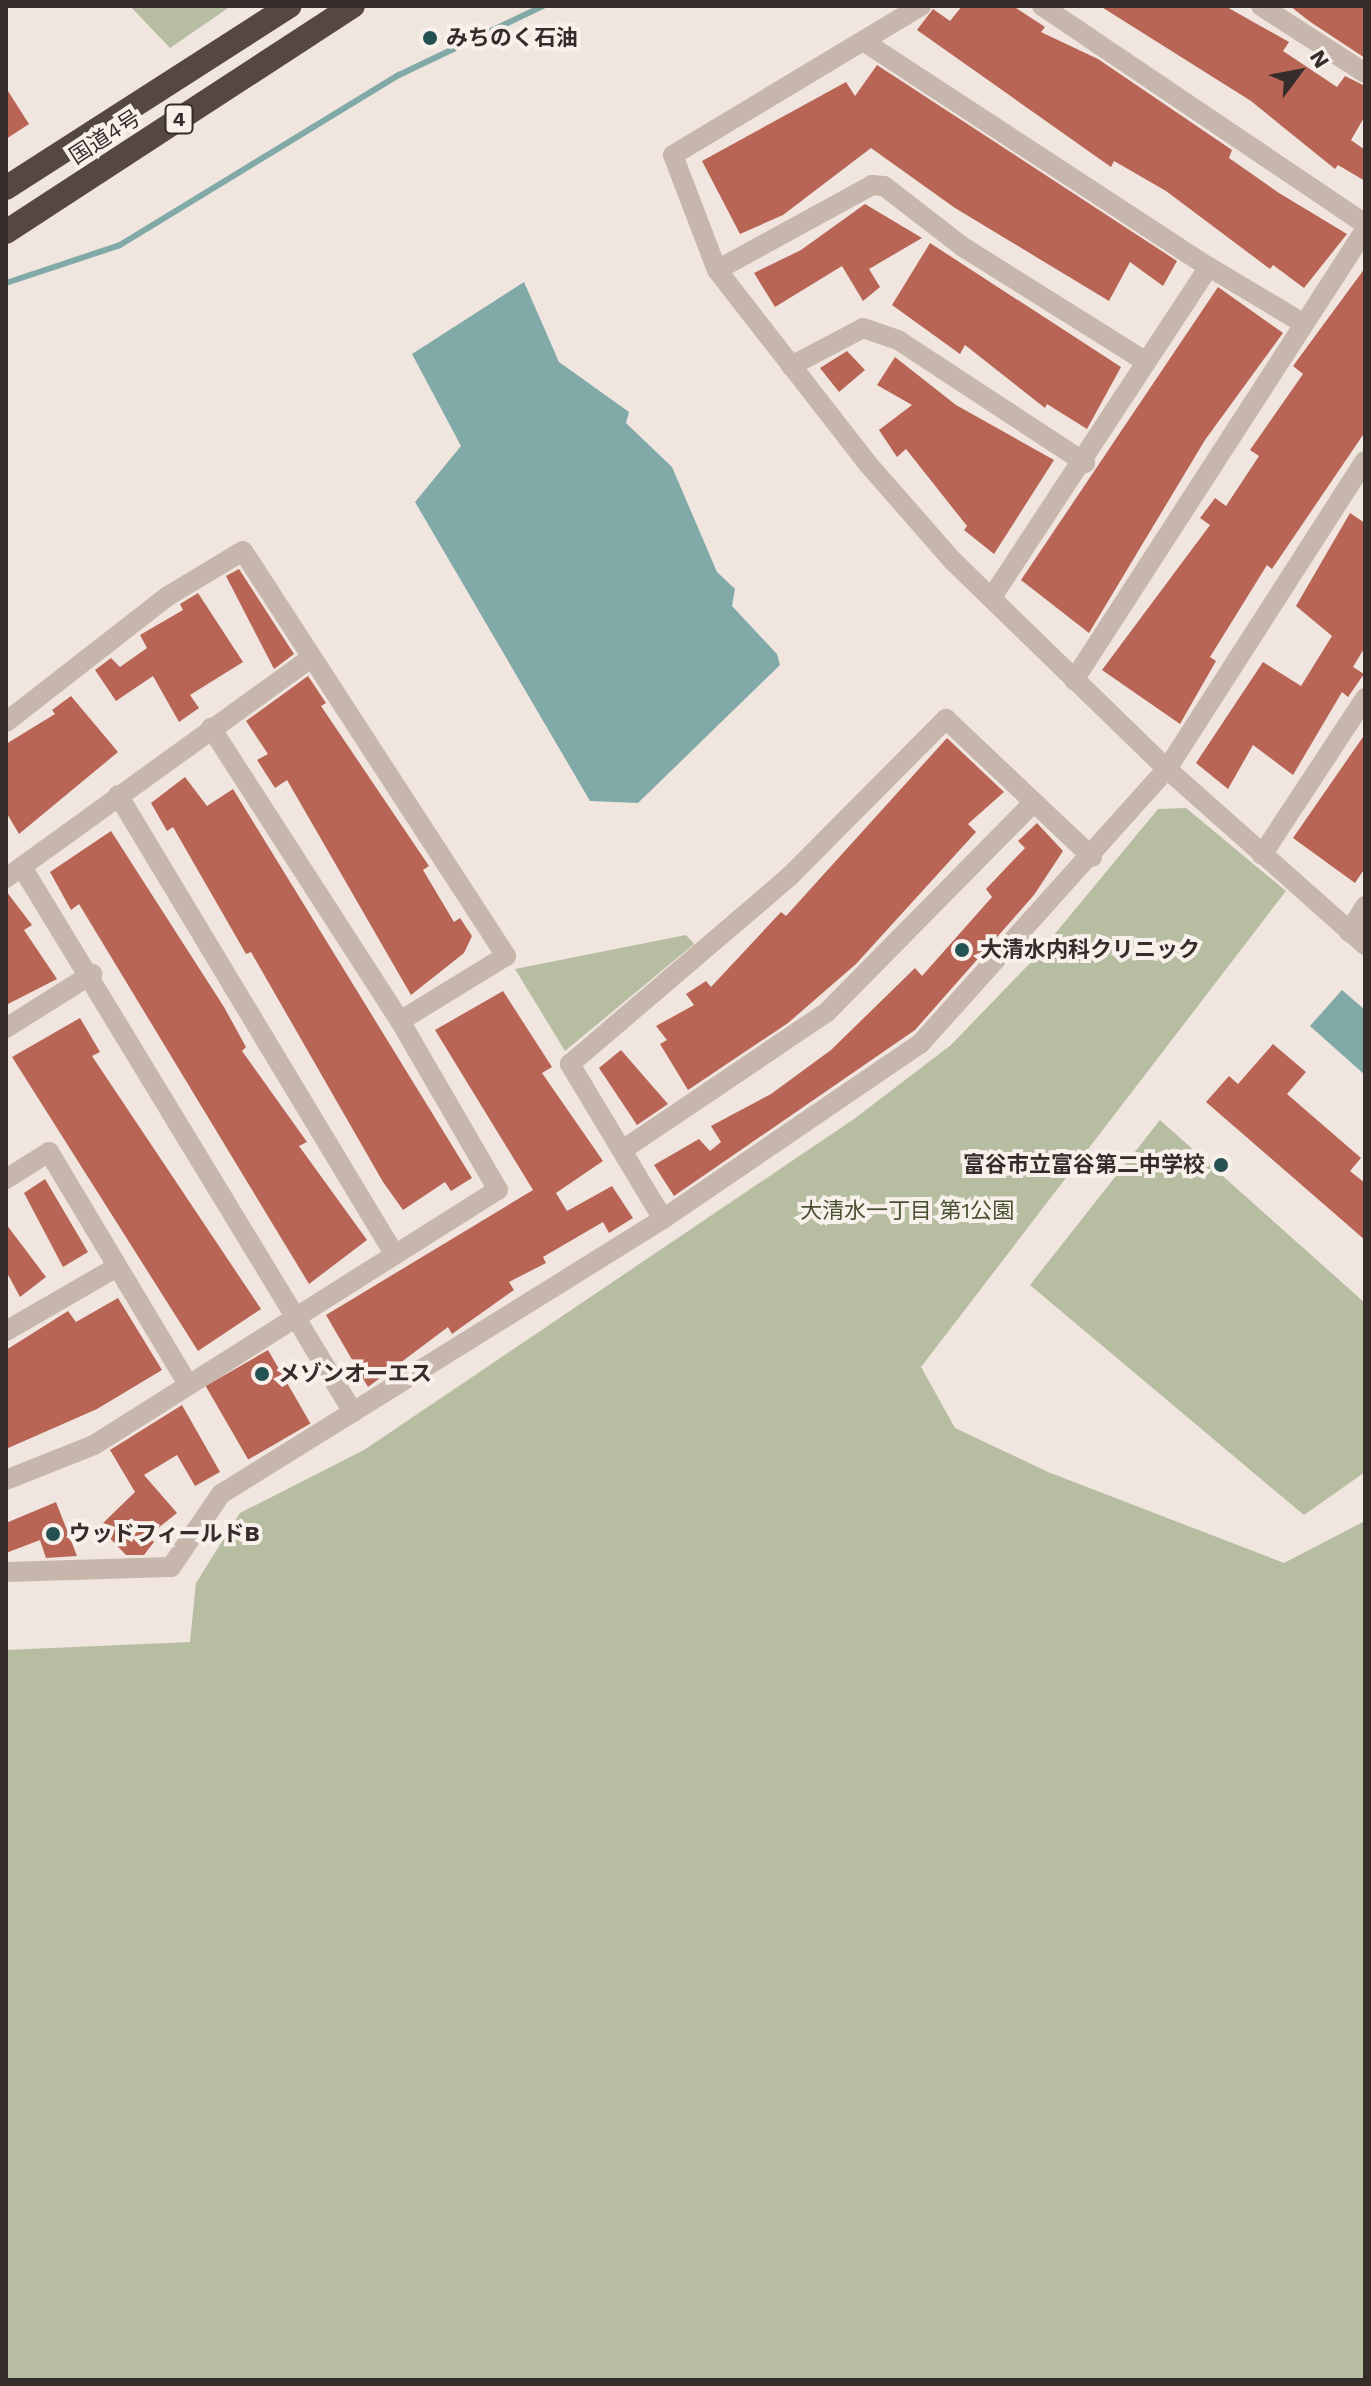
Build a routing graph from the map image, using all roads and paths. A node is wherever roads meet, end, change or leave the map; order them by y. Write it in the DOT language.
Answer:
graph roads {
  1 [pos="290,6"];
  2 [pos="353,6"];
  3 [pos="921,6"];
  4 [pos="1042,6"];
  5 [pos="1261,6"];
  6 [pos="863,41"];
  7 [pos="1365,73"];
  8 [pos="6,188"];
  9 [pos="1365,224"];
  10 [pos="1365,230"];
  11 [pos="6,232"];
  12 [pos="1209,267"];
  13 [pos="717,270"];
  14 [pos="1301,322"];
  15 [pos="1146,362"];
  16 [pos="791,366"];
  17 [pos="1365,461"];
  18 [pos="1085,463"];
  19 [pos="992,597"];
  20 [pos="312,657"];
  21 [pos="1074,680"];
  22 [pos="1365,698"];
  23 [pos="6,722"];
  24 [pos="211,728"];
  25 [pos="1167,769"];
  26 [pos="118,795"];
  27 [pos="1034,802"];
  28 [pos="1262,855"];
  29 [pos="1092,857"];
  30 [pos="14,872"];
  31 [pos="1365,906"];
  32 [pos="1349,932"];
  33 [pos="1365,945"];
  34 [pos="92,974"];
  35 [pos="400,1021"];
  36 [pos="6,1028"];
  37 [pos="624,1149"];
  38 [pos="6,1179"];
  39 [pos="663,1219"];
  40 [pos="393,1252"];
  41 [pos="117,1267"];
  42 [pos="292,1317"];
  43 [pos="6,1331"];
  44 [pos="187,1383"];
  45 [pos="353,1412"];
  46 [pos="6,1480"];
  47 [pos="6,1572"];
  1 -- 8 [label="highway, 国道4号 / 4"];
  2 -- 11 [label="highway, 国道4号 / 4"];
  3 -- 6 [label="street"];
  4 -- 9 [label="street"];
  5 -- 7 [label="street"];
  6 -- 12 [label="street"];
  6 -- 13 [label="street"];
  10 -- 14 [label="street"];
  12 -- 14 [label="street"];
  12 -- 15 [label="street"];
  13 -- 15 [label="street"];
  13 -- 16 [label="street"];
  14 -- 21 [label="street"];
  15 -- 18 [label="street"];
  16 -- 18 [label="street"];
  16 -- 19 [label="street"];
  17 -- 25 [label="street"];
  18 -- 19 [label="street"];
  19 -- 21 [label="street"];
  20 -- 23 [label="street"];
  20 -- 24 [label="street"];
  20 -- 35 [label="street"];
  21 -- 25 [label="street"];
  22 -- 28 [label="street"];
  24 -- 26 [label="street"];
  24 -- 35 [label="street"];
  25 -- 28 [label="street"];
  25 -- 29 [label="street"];
  26 -- 30 [label="street"];
  26 -- 40 [label="street"];
  27 -- 29 [label="street"];
  27 -- 37 [label="street"];
  27 -- 37 [label="street"];
  28 -- 32 [label="street"];
  29 -- 39 [label="street"];
  30 -- 34 [label="street"];
  31 -- 32 [label="street"];
  32 -- 33 [label="street"];
  34 -- 36 [label="street"];
  34 -- 42 [label="street"];
  35 -- 40 [label="street"];
  37 -- 39 [label="street"];
  38 -- 41 [label="street"];
  39 -- 45 [label="street"];
  40 -- 42 [label="street"];
  41 -- 43 [label="street"];
  41 -- 44 [label="street"];
  42 -- 44 [label="street"];
  42 -- 45 [label="street"];
  44 -- 46 [label="street"];
  45 -- 47 [label="street"];
}
